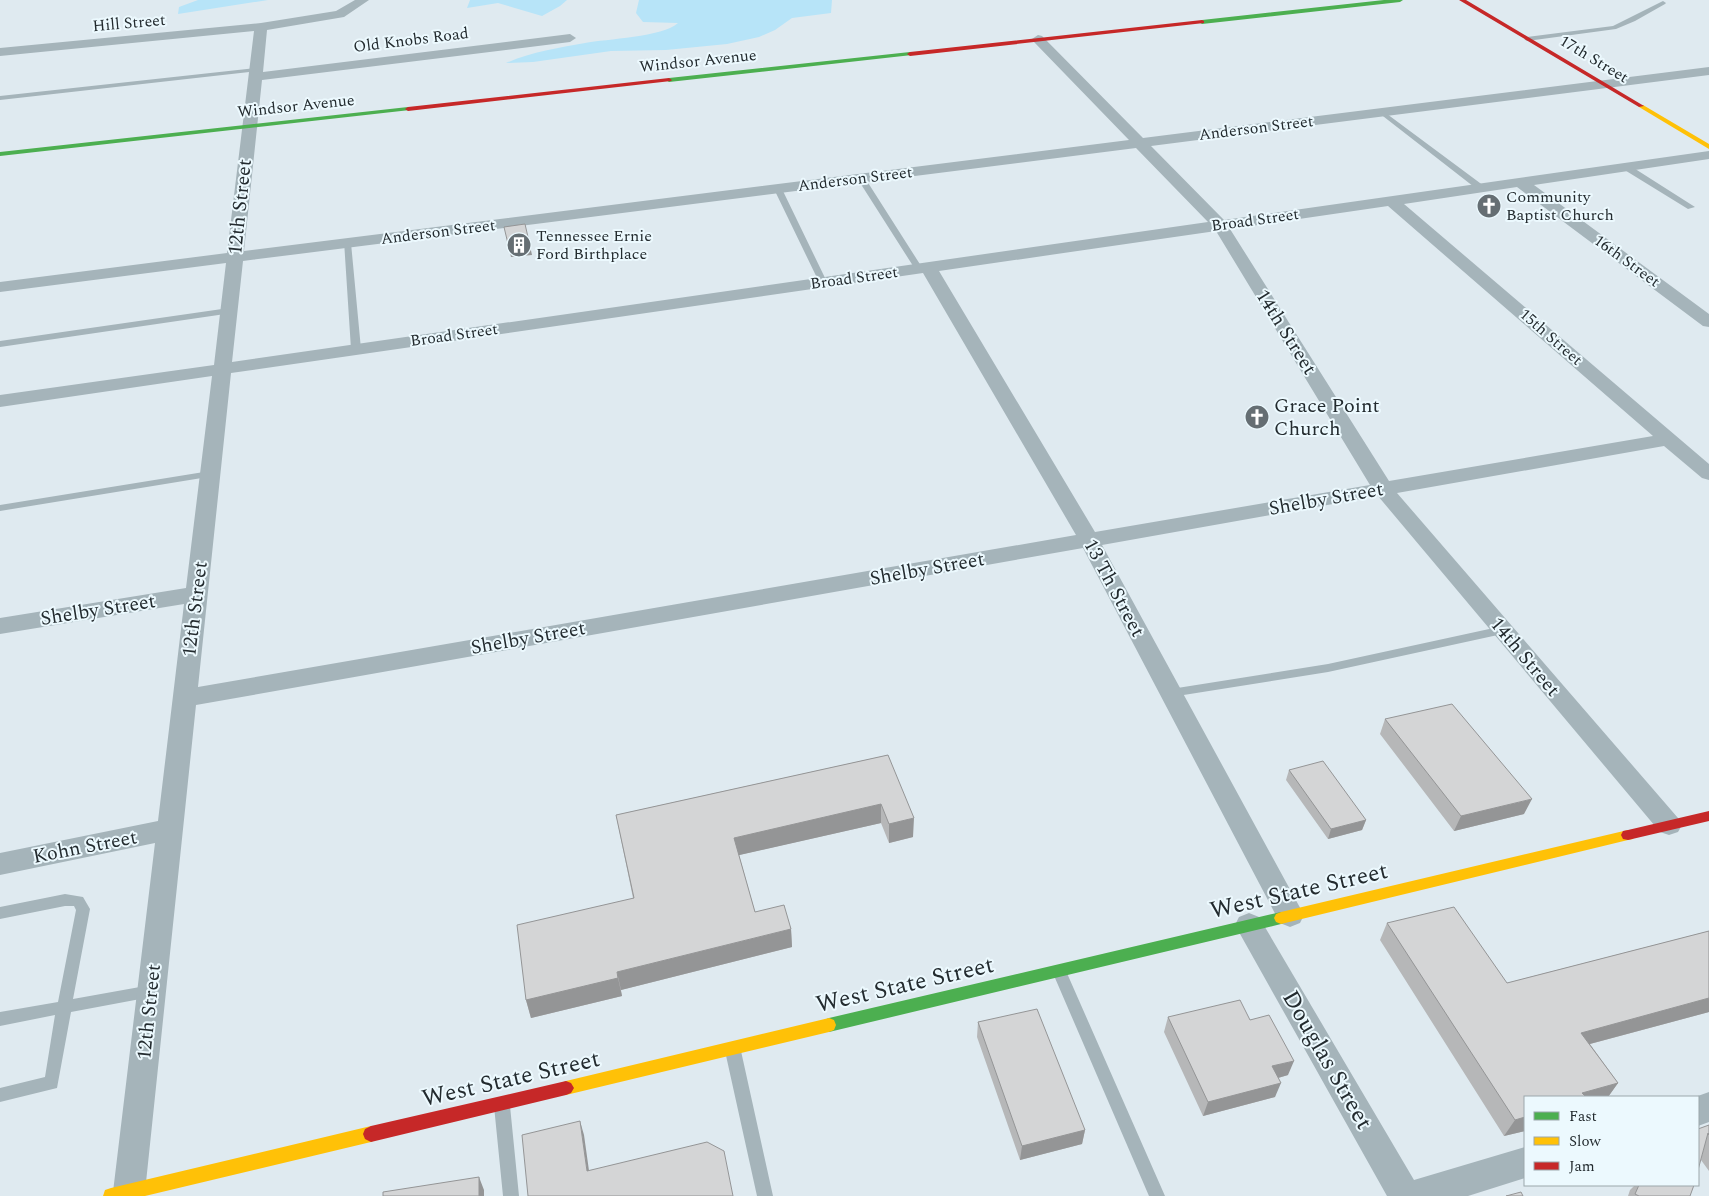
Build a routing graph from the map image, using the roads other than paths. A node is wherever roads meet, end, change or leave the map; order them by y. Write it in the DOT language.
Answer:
graph roads {
  1 [pos="363,0"];
  2 [pos="1400,0"];
  3 [pos="1462,0"];
  4 [pos="1384,1"];
  5 [pos="1663,3"];
  6 [pos="261,27"];
  7 [pos="570,38"];
  8 [pos="1038,38"];
  9 [pos="1527,38"];
  10 [pos="0,52"];
  11 [pos="1709,71"];
  12 [pos="255,73"];
  13 [pos="1603,84"];
  14 [pos="0,98"];
  15 [pos="1381,112"];
  16 [pos="249,128"];
  17 [pos="1709,137"];
  18 [pos="1695,138"];
  19 [pos="1141,143"];
  20 [pos="1709,147"];
  21 [pos="0,154"];
  22 [pos="1709,155"];
  23 [pos="1626,167"];
  24 [pos="861,178"];
  25 [pos="1520,182"];
  26 [pos="1481,188"];
  27 [pos="778,189"];
  28 [pos="1392,201"];
  29 [pos="1691,207"];
  30 [pos="1220,225"];
  31 [pos="347,243"];
  32 [pos="235,258"];
  33 [pos="924,268"];
  34 [pos="823,282"];
  35 [pos="0,287"];
  36 [pos="229,311"];
  37 [pos="1709,322"];
  38 [pos="0,344"];
  39 [pos="356,350"];
  40 [pos="222,369"];
  41 [pos="0,401"];
  42 [pos="1669,439"];
  43 [pos="210,474"];
  44 [pos="1709,474"];
  45 [pos="1383,489"];
  46 [pos="0,508"];
  47 [pos="1089,540"];
  48 [pos="197,594"];
  49 [pos="0,626"];
  50 [pos="1503,630"];
  51 [pos="1171,693"];
  52 [pos="184,698"];
  53 [pos="1709,816"];
  54 [pos="1669,825"];
  55 [pos="170,830"];
  56 [pos="0,864"];
  57 [pos="0,913"];
  58 [pos="1290,915"];
  59 [pos="1249,925"];
  60 [pos="1058,970"];
  61 [pos="152,990"];
  62 [pos="64,1007"];
  63 [pos="0,1019"];
  64 [pos="732,1048"];
  65 [pos="0,1095"];
  66 [pos="502,1102"];
  67 [pos="1524,1163"];
  68 [pos="120,1194"];
  69 [pos="511,1196"];
  70 [pos="765,1196"];
  71 [pos="1157,1196"];
  72 [pos="1405,1196"];
  73 [pos="1415,1196"];
  1 -- 6 [label="street, Hill Street"];
  2 -- 4 [label="street, Windsor Avenue"];
  3 -- 9 [label="street, 17th Street"];
  4 -- 8 [label="street, Windsor Avenue"];
  5 -- 9 [label="lane"];
  6 -- 10 [label="street, Hill Street"];
  6 -- 12 [label="street, 12th Street"];
  7 -- 12 [label="street, Old Knobs Road"];
  8 -- 16 [label="street, Windsor Avenue"];
  8 -- 19 [label="street, 14th Street"];
  9 -- 13 [label="street, 17th Street"];
  11 -- 13 [label="street, Anderson Street"];
  12 -- 14 [label="lane"];
  12 -- 16 [label="street, 12th Street"];
  13 -- 15 [label="street, Anderson Street"];
  13 -- 18 [label="street, 17th Street"];
  15 -- 19 [label="street, Anderson Street"];
  15 -- 26 [label="lane"];
  16 -- 21 [label="street, Windsor Avenue"];
  16 -- 32 [label="street, 12th Street"];
  17 -- 18 [label="lane"];
  18 -- 20 [label="street, 17th Street"];
  19 -- 24 [label="street, Anderson Street"];
  19 -- 30 [label="street, 14th Street"];
  22 -- 23 [label="street, Broad Street"];
  23 -- 25 [label="street, Broad Street"];
  23 -- 29 [label="lane"];
  24 -- 27 [label="street, Anderson Street"];
  24 -- 33 [label="lane"];
  25 -- 26 [label="street, Broad Street"];
  25 -- 37 [label="street, 16th Street"];
  26 -- 28 [label="street, Broad Street"];
  27 -- 31 [label="street, Anderson Street"];
  27 -- 34 [label="lane"];
  28 -- 30 [label="street, Broad Street"];
  28 -- 42 [label="street, 15th Street"];
  30 -- 33 [label="street, Broad Street"];
  30 -- 45 [label="street, 14th Street"];
  31 -- 32 [label="street, Anderson Street"];
  31 -- 39 [label="lane"];
  32 -- 35 [label="street, Anderson Street"];
  32 -- 36 [label="street, 12th Street"];
  33 -- 34 [label="street, Broad Street"];
  33 -- 47 [label="street, 13 Th Street"];
  34 -- 39 [label="street, Broad Street"];
  36 -- 38 [label="lane"];
  36 -- 40 [label="street, 12th Street"];
  39 -- 40 [label="street, Broad Street"];
  40 -- 41 [label="street, Broad Street"];
  40 -- 43 [label="street, 12th Street"];
  42 -- 44 [label="street, 15th Street"];
  42 -- 45 [label="street, Shelby Street"];
  43 -- 46 [label="lane"];
  43 -- 48 [label="street, 12th Street"];
  45 -- 47 [label="street, Shelby Street"];
  45 -- 50 [label="street, 14th Street"];
  47 -- 51 [label="street, 13 Th Street"];
  47 -- 52 [label="street, Shelby Street"];
  48 -- 49 [label="street, Shelby Street"];
  48 -- 52 [label="street, 12th Street"];
  50 -- 51 [label="lane"];
  50 -- 54 [label="street, 14th Street"];
  51 -- 58 [label="street, 13 Th Street"];
  52 -- 55 [label="street, 12th Street"];
  53 -- 54 [label="street, West State Street"];
  54 -- 58 [label="street, West State Street"];
  55 -- 56 [label="street, Kohn Street"];
  55 -- 61 [label="street, 12th Street"];
  57 -- 62 [label="lane"];
  58 -- 59 [label="street, West State Street"];
  59 -- 60 [label="street, West State Street"];
  59 -- 72 [label="street, Douglas Street"];
  60 -- 64 [label="street, West State Street"];
  60 -- 71 [label="lane"];
  61 -- 62 [label="lane"];
  61 -- 68 [label="street, 12th Street"];
  62 -- 63 [label="lane"];
  62 -- 65 [label="lane"];
  64 -- 66 [label="street, West State Street"];
  64 -- 70 [label="lane"];
  66 -- 68 [label="street, West State Street"];
  66 -- 69 [label="lane"];
  67 -- 73 [label="street"];
}
